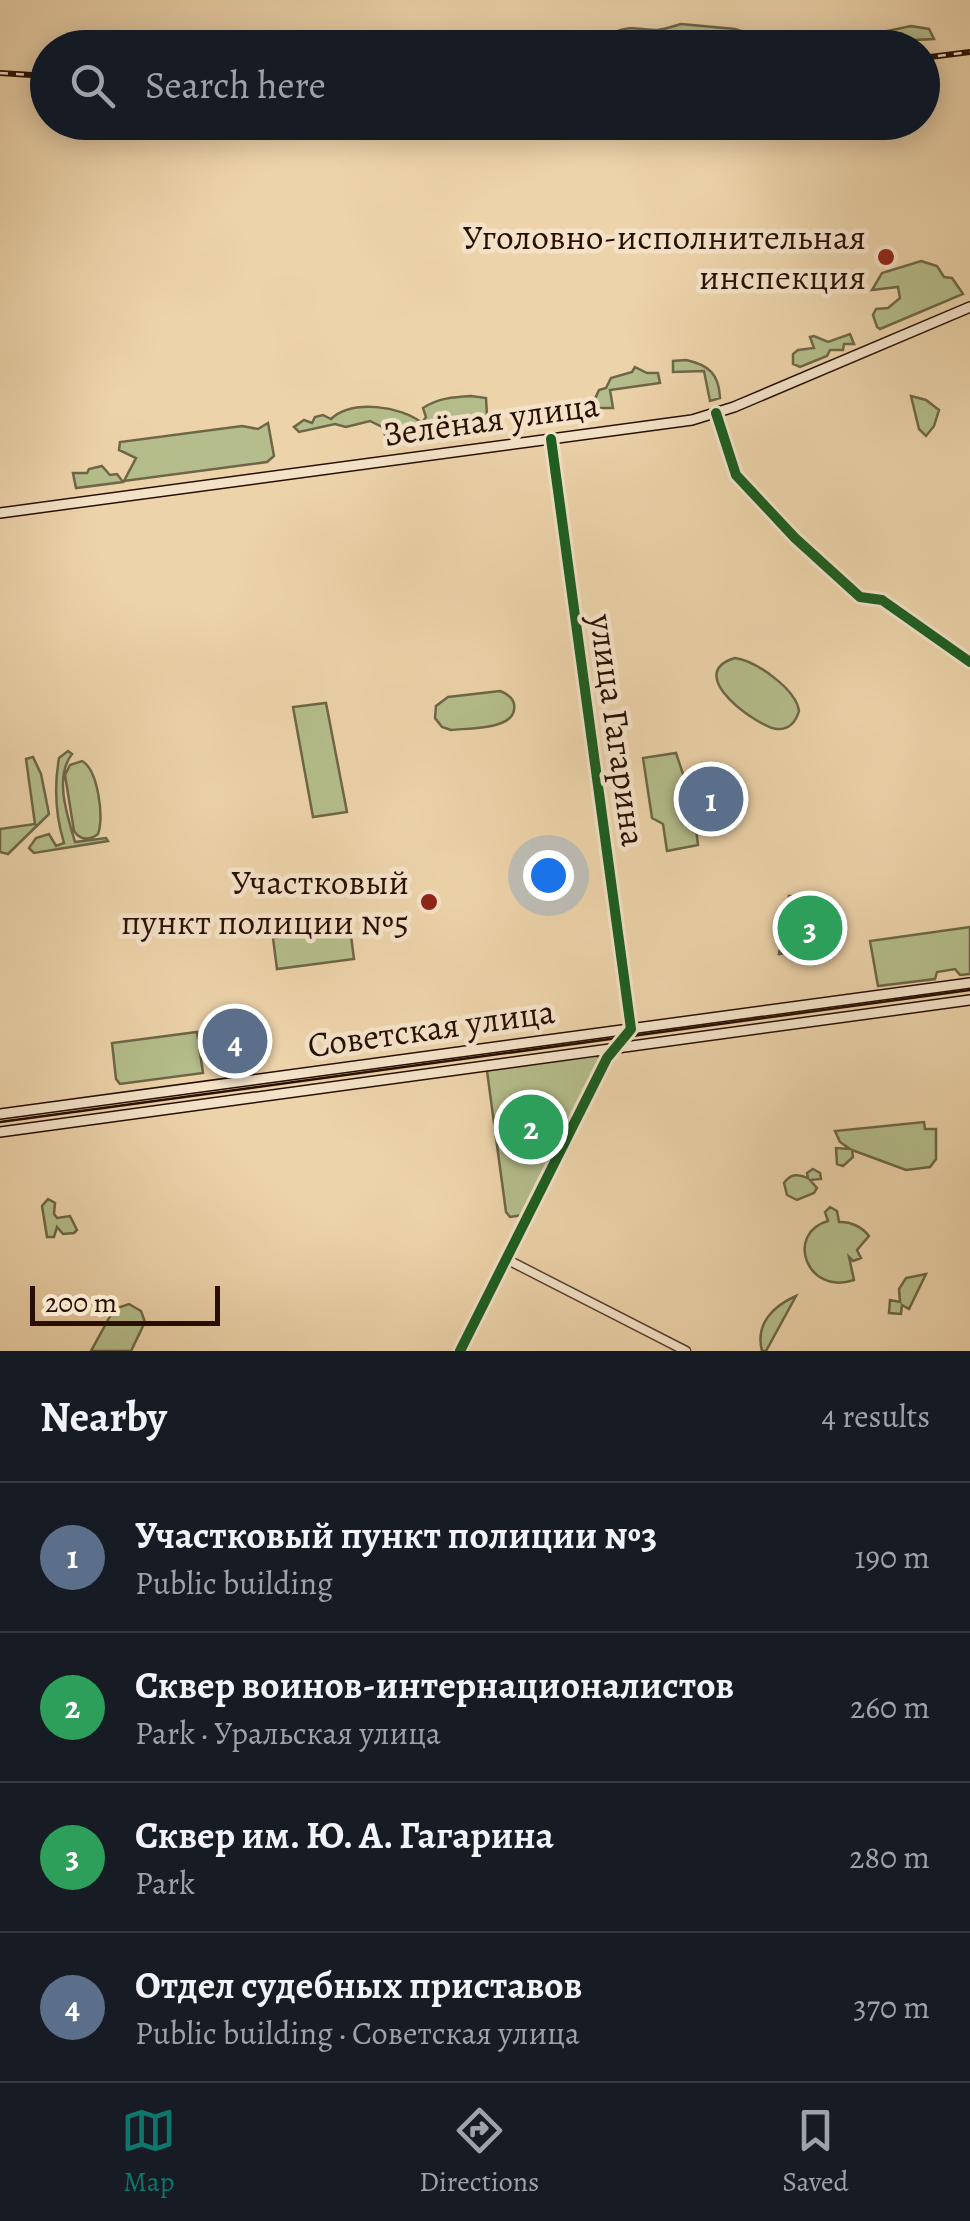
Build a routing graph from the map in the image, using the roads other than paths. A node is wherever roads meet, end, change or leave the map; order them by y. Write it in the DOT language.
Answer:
graph roads {
  1 [pos="970,307"];
  2 [pos="716,413"];
  3 [pos="550,439"];
  4 [pos="0,512"];
  5 [pos="970,662"];
  6 [pos="970,983"];
  7 [pos="970,1000"];
  8 [pos="630,1029"];
  9 [pos="617,1046"];
  10 [pos="0,1114"];
  11 [pos="0,1132"];
  12 [pos="506,1258"];
  13 [pos="460,1351"];
  14 [pos="686,1351"];
  1 -- 2 [label="main road, Зелёная улица"];
  2 -- 3 [label="main road, Зелёная улица"];
  2 -- 5 [label="street"];
  3 -- 4 [label="main road, Зелёная улица"];
  3 -- 8 [label="street, улица Гагарина"];
  6 -- 8 [label="main road, Советская улица"];
  7 -- 9 [label="main road, Советская улица"];
  8 -- 9 [label="street"];
  8 -- 10 [label="main road, Советская улица"];
  9 -- 11 [label="main road, Советская улица"];
  9 -- 12 [label="street"];
  12 -- 13 [label="street"];
  12 -- 14 [label="street"];
}
